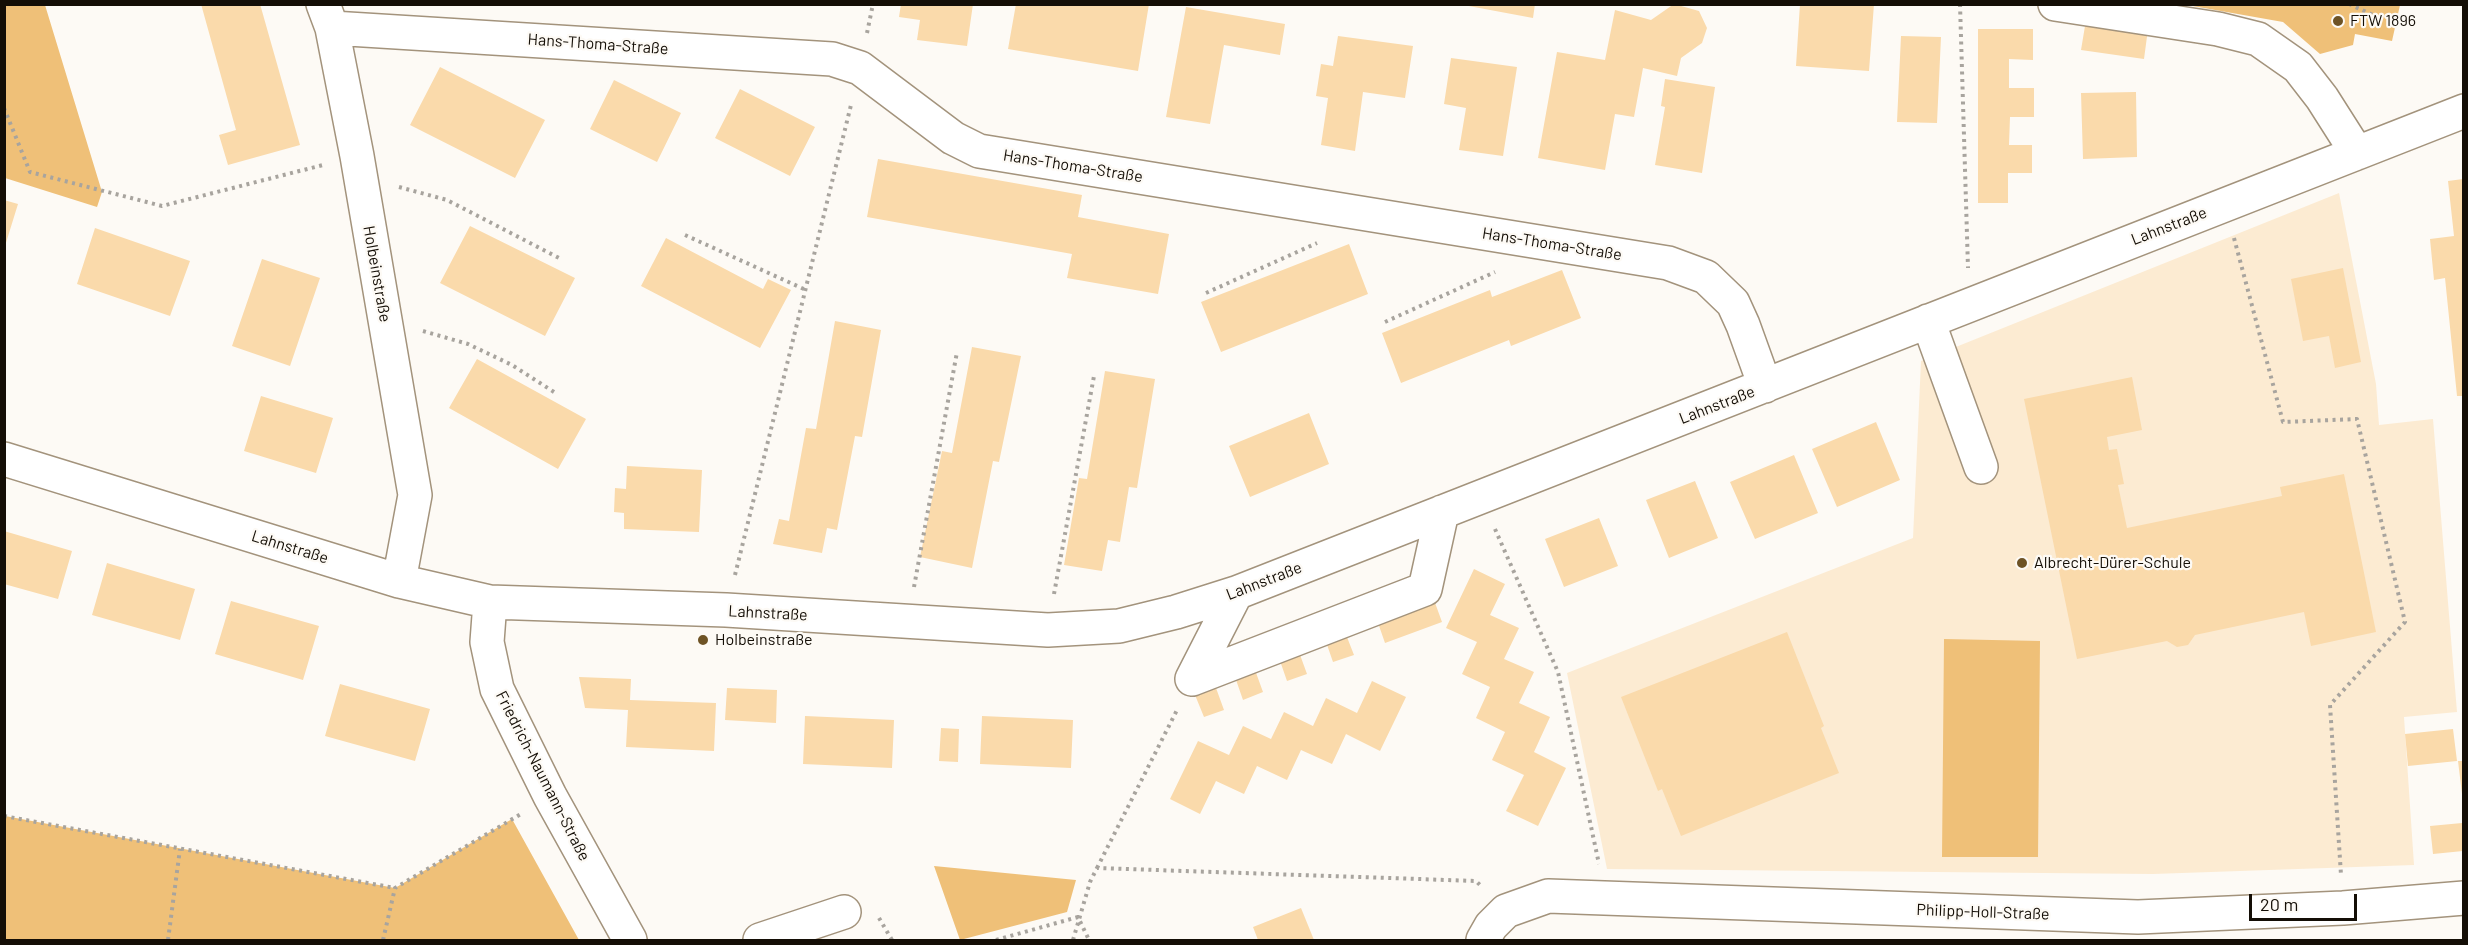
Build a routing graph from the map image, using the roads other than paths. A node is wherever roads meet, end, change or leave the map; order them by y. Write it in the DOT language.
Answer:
graph roads {
  1 [pos="2055,4"];
  2 [pos="328,16"];
  3 [pos="2463,111"];
  4 [pos="2357,153"];
  5 [pos="1928,321"];
  6 [pos="1765,386"];
  7 [pos="4,459"];
  8 [pos="1981,467"];
  9 [pos="1442,512"];
  10 [pos="399,581"];
  11 [pos="1236,592"];
  12 [pos="490,602"];
  13 [pos="2463,898"];
  14 [pos="844,912"];
  15 [pos="2136,929"];
  16 [pos="630,940"];
  17 [pos="760,940"];
  18 [pos="1483,940"];
  1 -- 4 [label="street"];
  2 -- 6 [label="street, Hans-Thoma-Straße"];
  2 -- 10 [label="street, Holbeinstraße"];
  3 -- 4 [label="street, Lahnstraße"];
  4 -- 5 [label="street, Lahnstraße"];
  5 -- 6 [label="street, Lahnstraße"];
  5 -- 8 [label="street"];
  6 -- 9 [label="street, Lahnstraße"];
  7 -- 10 [label="street, Lahnstraße"];
  9 -- 11 [label="street, Lahnstraße"];
  9 -- 11 [label="street"];
  10 -- 12 [label="street, Lahnstraße"];
  11 -- 12 [label="street, Lahnstraße"];
  12 -- 16 [label="street, Friedrich-Naumann-Straße"];
  13 -- 15 [label="street, Philipp-Holl-Straße"];
  14 -- 17 [label="street"];
  15 -- 18 [label="street, Philipp-Holl-Straße"];
}
